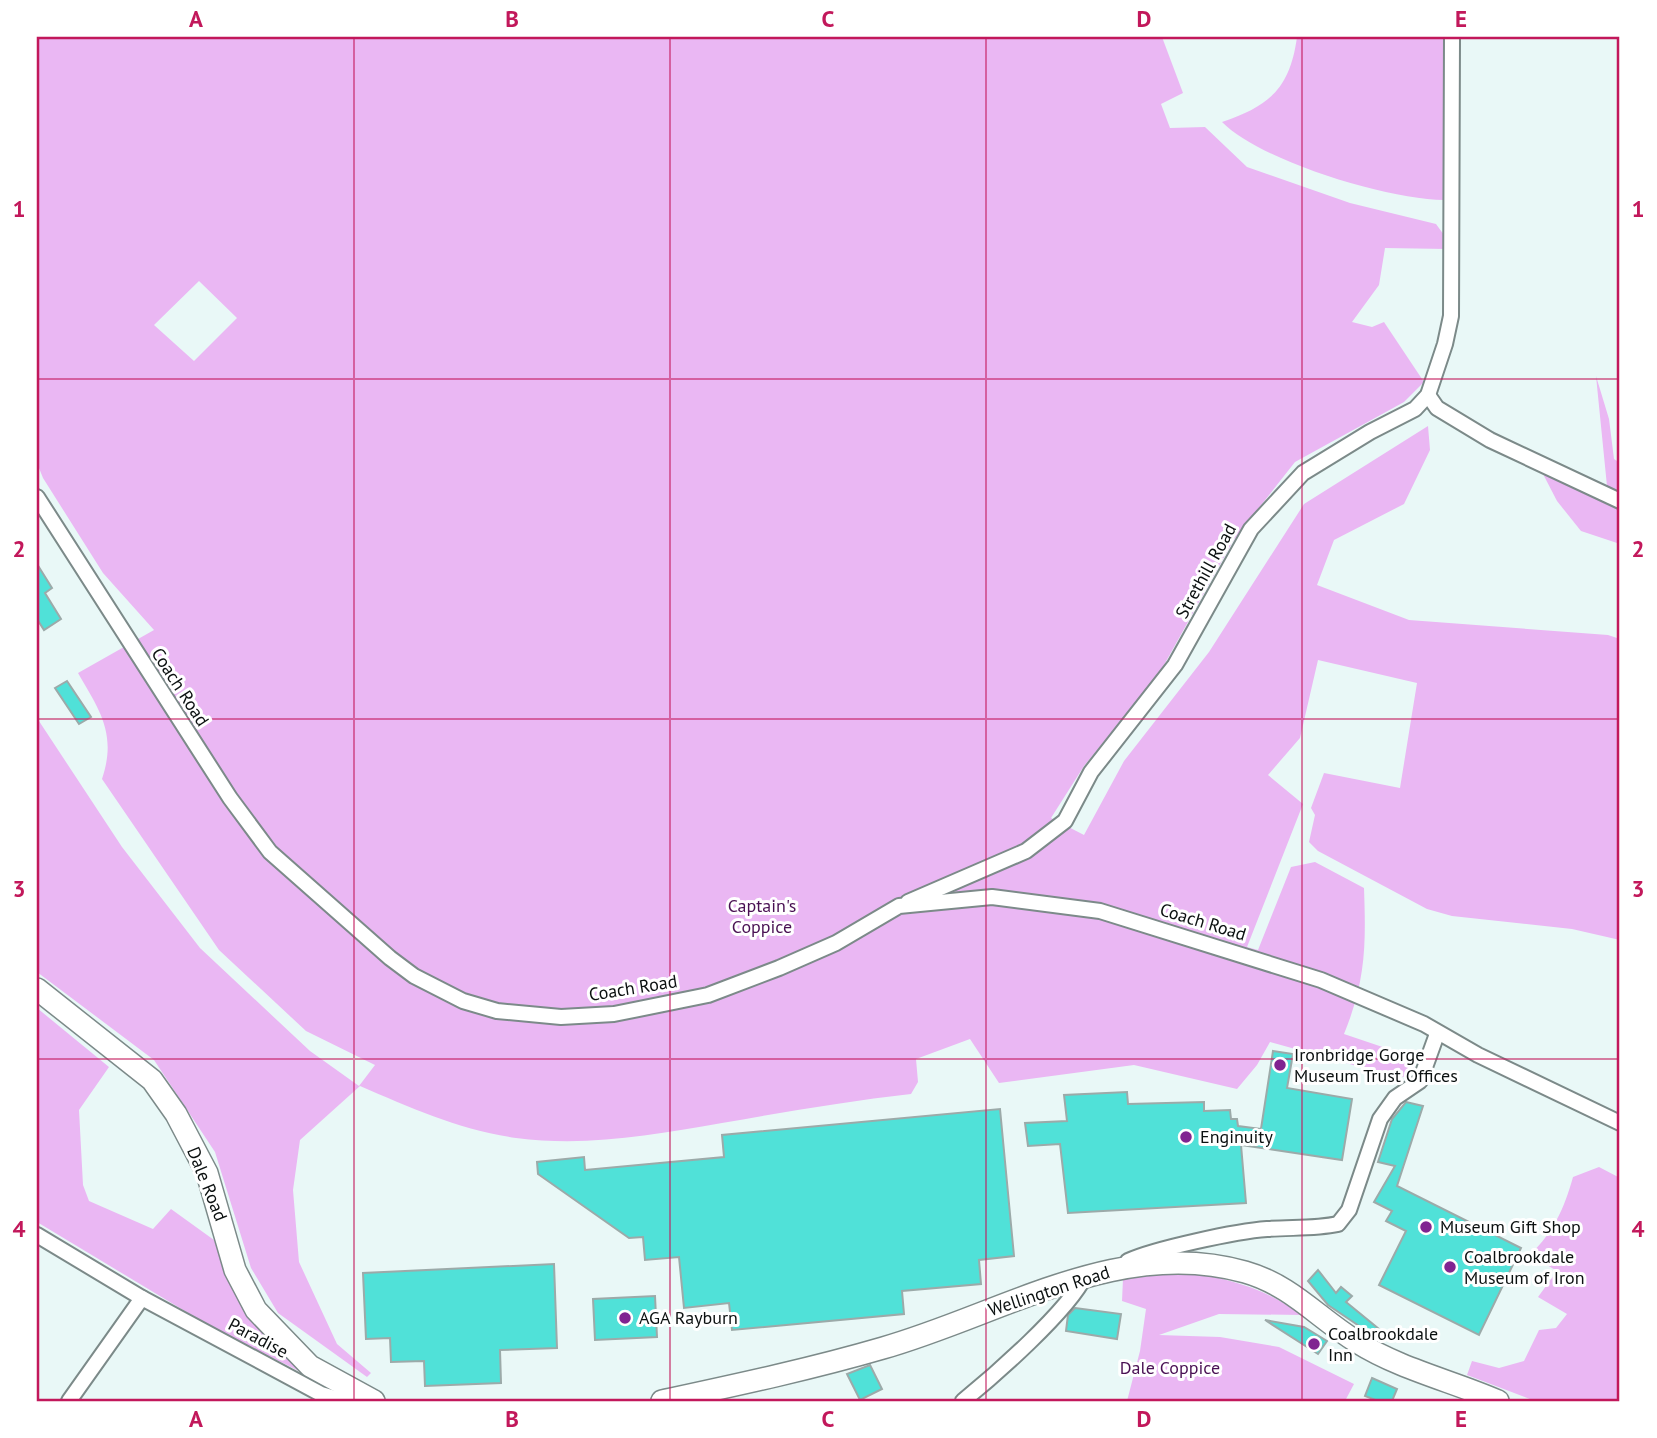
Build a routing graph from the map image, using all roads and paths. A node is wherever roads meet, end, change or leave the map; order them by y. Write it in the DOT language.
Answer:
graph roads {
  1 [pos="1452,37"];
  2 [pos="1428,395"];
  3 [pos="37,498"];
  4 [pos="1620,501"];
  5 [pos="899,906"];
  6 [pos="37,989"];
  7 [pos="1437,1034"];
  8 [pos="1620,1122"];
  9 [pos="37,1235"];
  10 [pos="1108,1270"];
  11 [pos="1086,1276"];
  12 [pos="142,1298"];
  13 [pos="354,1392"];
  14 [pos="1461,1392"];
  15 [pos="69,1401"];
  16 [pos="374,1401"];
  17 [pos="662,1401"];
  18 [pos="962,1401"];
  19 [pos="1498,1401"];
  1 -- 2 [label="street"];
  2 -- 4 [label="street"];
  2 -- 5 [label="street, Strethill Road"];
  3 -- 5 [label="street, Coach Road"];
  5 -- 7 [label="street, Coach Road"];
  6 -- 13 [label="street, Dale Road"];
  7 -- 8 [label="street, Coach Road"];
  7 -- 10 [label="street"];
  9 -- 12 [label="street, Paradise"];
  10 -- 11 [label="street, Wellington Road"];
  10 -- 14 [label="street, Wellington Road"];
  11 -- 17 [label="street, Wellington Road"];
  11 -- 18 [label="street"];
  12 -- 13 [label="street, Paradise"];
  12 -- 15 [label="street"];
  13 -- 16 [label="street"];
  14 -- 19 [label="street, Wellington Road"];
}
